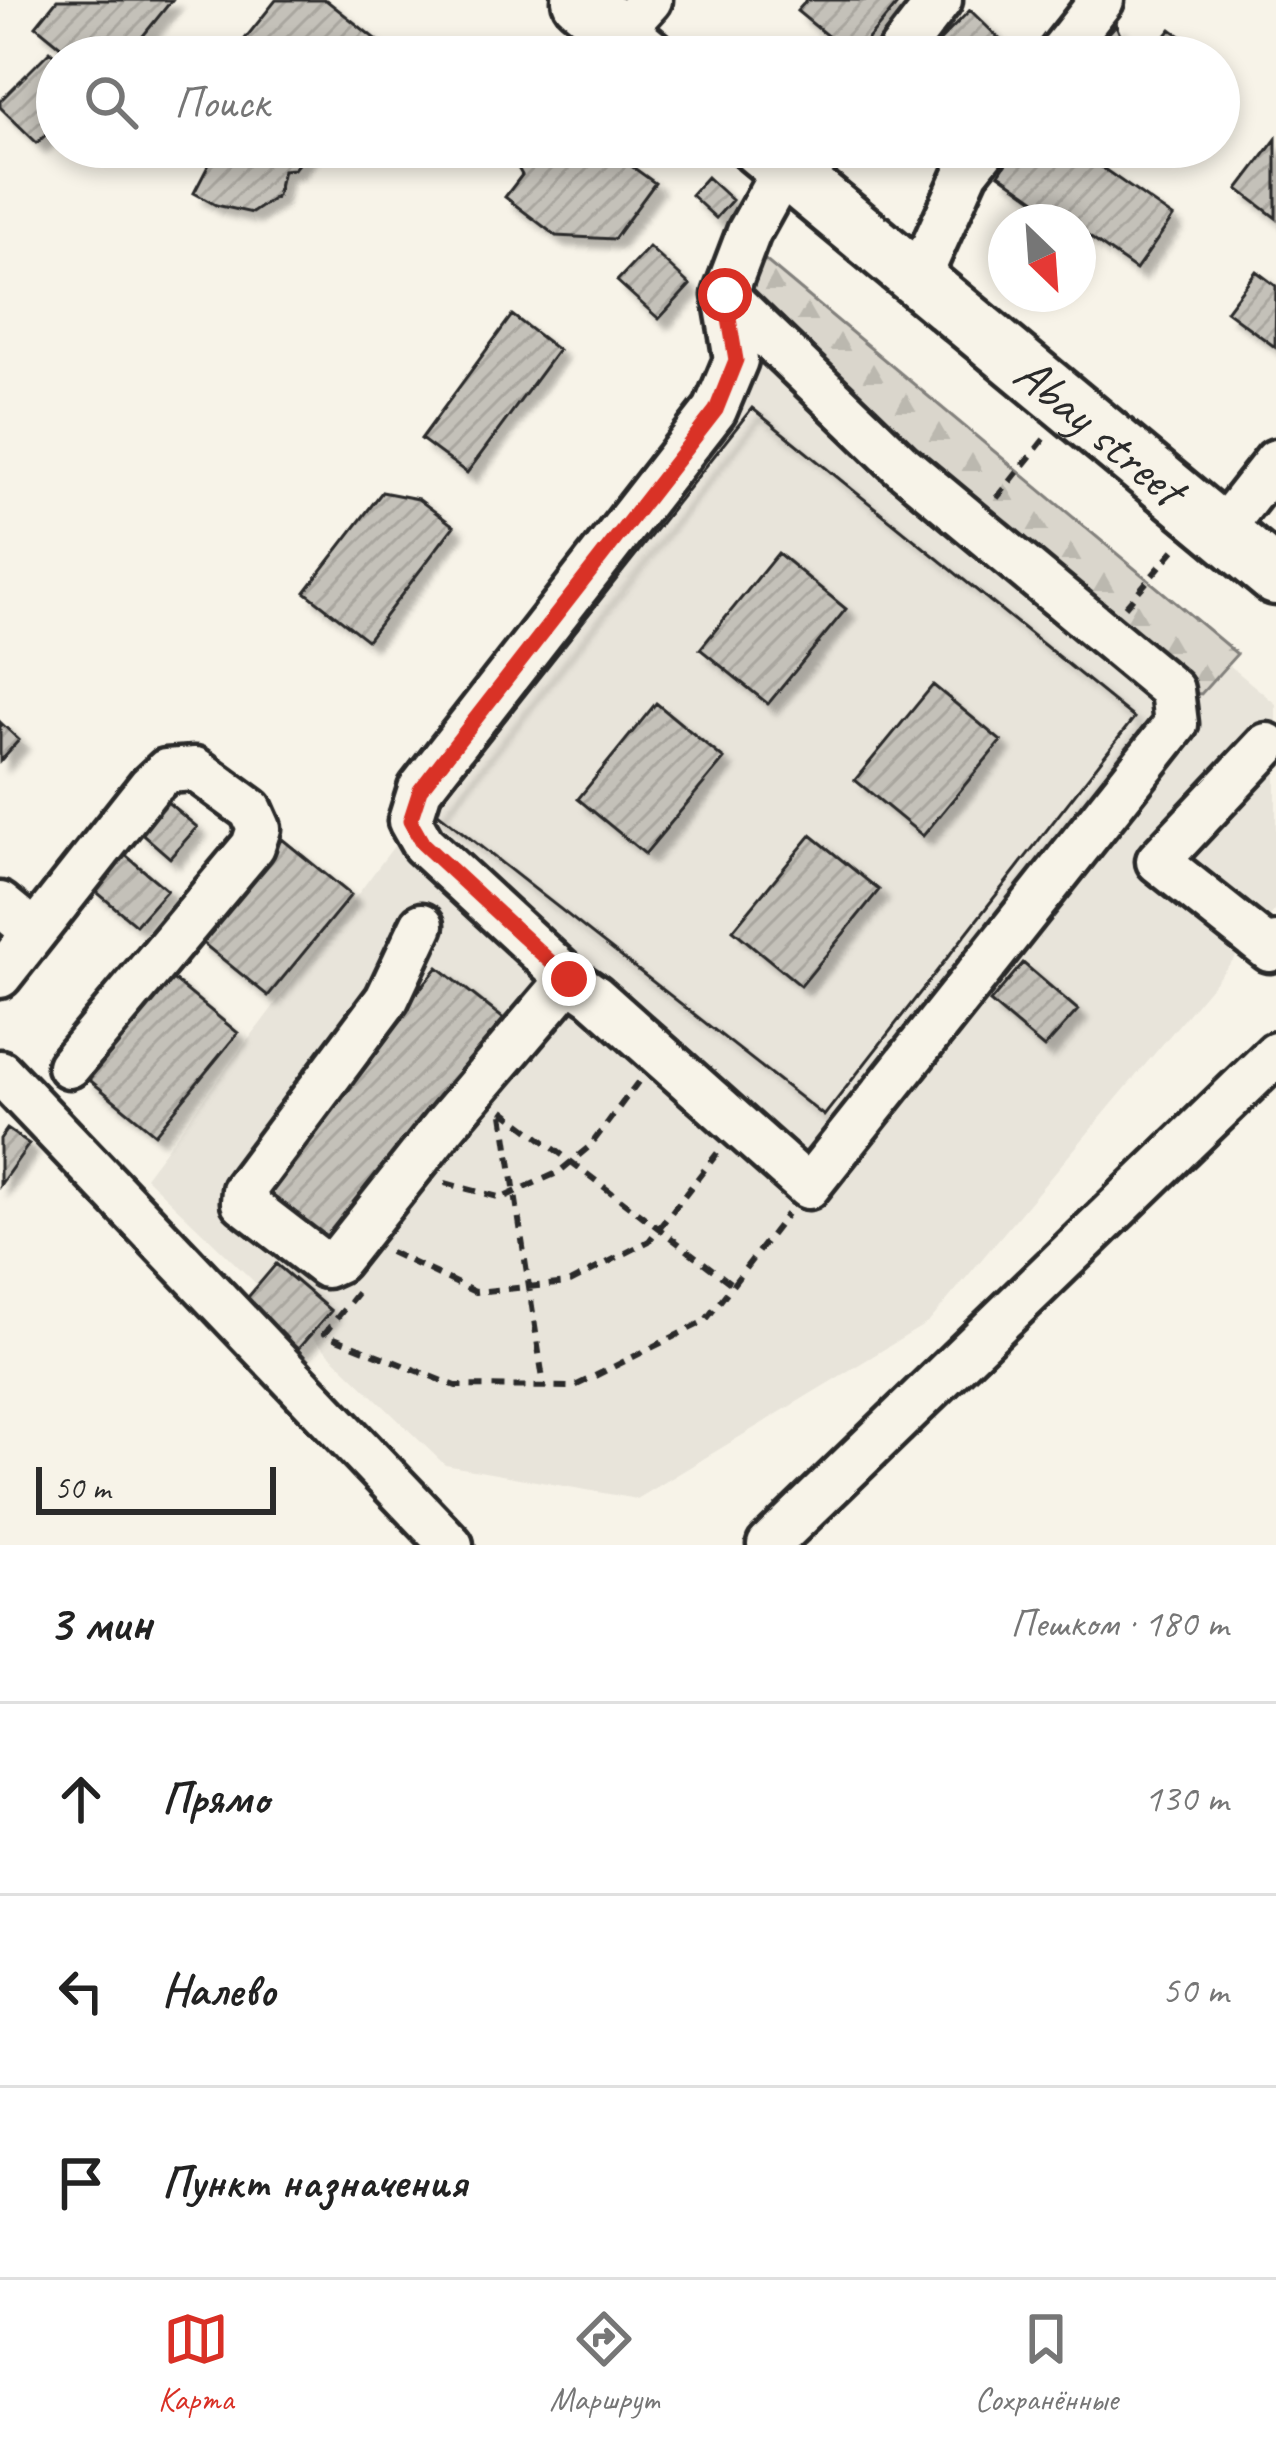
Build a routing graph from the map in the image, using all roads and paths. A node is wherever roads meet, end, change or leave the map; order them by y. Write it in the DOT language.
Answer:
graph roads {
  1 [pos="940,0"];
  2 [pos="1102,0"];
  3 [pos="912,36"];
  4 [pos="1074,36"];
  5 [pos="788,168"];
  6 [pos="799,168"];
  7 [pos="969,168"];
  8 [pos="918,280"];
  9 [pos="725,295"];
  10 [pos="1070,406"];
  11 [pos="1276,461"];
  12 [pos="1212,523"];
  13 [pos="976,524"];
  14 [pos="1276,577"];
  15 [pos="1104,633"];
  16 [pos="1267,745"];
  17 [pos="0,904"];
  18 [pos="422,925"];
  19 [pos="34,932"];
  20 [pos="1276,944"];
  21 [pos="0,976"];
  22 [pos="569,979"];
  23 [pos="658,1054"];
  24 [pos="1276,1054"];
  25 [pos="70,1066"];
  26 [pos="0,1072"];
  27 [pos="516,1094"];
  28 [pos="502,1110"];
  29 [pos="739,1126"];
  30 [pos="488,1129"];
  31 [pos="571,1162"];
  32 [pos="459,1165"];
  33 [pos="808,1187"];
  34 [pos="515,1192"];
  35 [pos="658,1229"];
  36 [pos="403,1235"];
  37 [pos="389,1252"];
  38 [pos="376,1268"];
  39 [pos="364,1285"];
  40 [pos="733,1285"];
  41 [pos="529,1287"];
  42 [pos="544,1387"];
  43 [pos="451,1545"];
  44 [pos="769,1545"];
  1 -- 3 [label="street"];
  2 -- 4 [label="street"];
  5 -- 9 [label="street"];
  6 -- 8 [label="main road, Abay street"];
  7 -- 8 [label="street"];
  8 -- 10 [label="main road, Abay street"];
  9 -- 13 [label="street"];
  9 -- 22 [label="street"];
  10 -- 12 [label="main road, Abay street"];
  10 -- 13 [label="path"];
  11 -- 12 [label="street"];
  12 -- 14 [label="main road, Abay street"];
  12 -- 15 [label="path"];
  13 -- 15 [label="street"];
  15 -- 33 [label="street"];
  16 -- 20 [label="street"];
  17 -- 19 [label="street"];
  18 -- 22 [label="street"];
  19 -- 21 [label="street"];
  19 -- 25 [label="street"];
  22 -- 23 [label="street"];
  23 -- 29 [label="street"];
  23 -- 31 [label="path"];
  24 -- 44 [label="street"];
  26 -- 43 [label="street"];
  27 -- 28 [label="path"];
  28 -- 30 [label="path"];
  28 -- 31 [label="path"];
  28 -- 34 [label="path"];
  29 -- 33 [label="street"];
  29 -- 35 [label="path"];
  31 -- 34 [label="path"];
  31 -- 35 [label="path"];
  32 -- 34 [label="path"];
  33 -- 40 [label="path"];
  34 -- 41 [label="path"];
  35 -- 40 [label="path"];
  35 -- 41 [label="path"];
  36 -- 37 [label="path"];
  37 -- 38 [label="path"];
  37 -- 41 [label="path"];
  39 -- 42 [label="path"];
  40 -- 42 [label="path"];
  41 -- 42 [label="path"];
}
